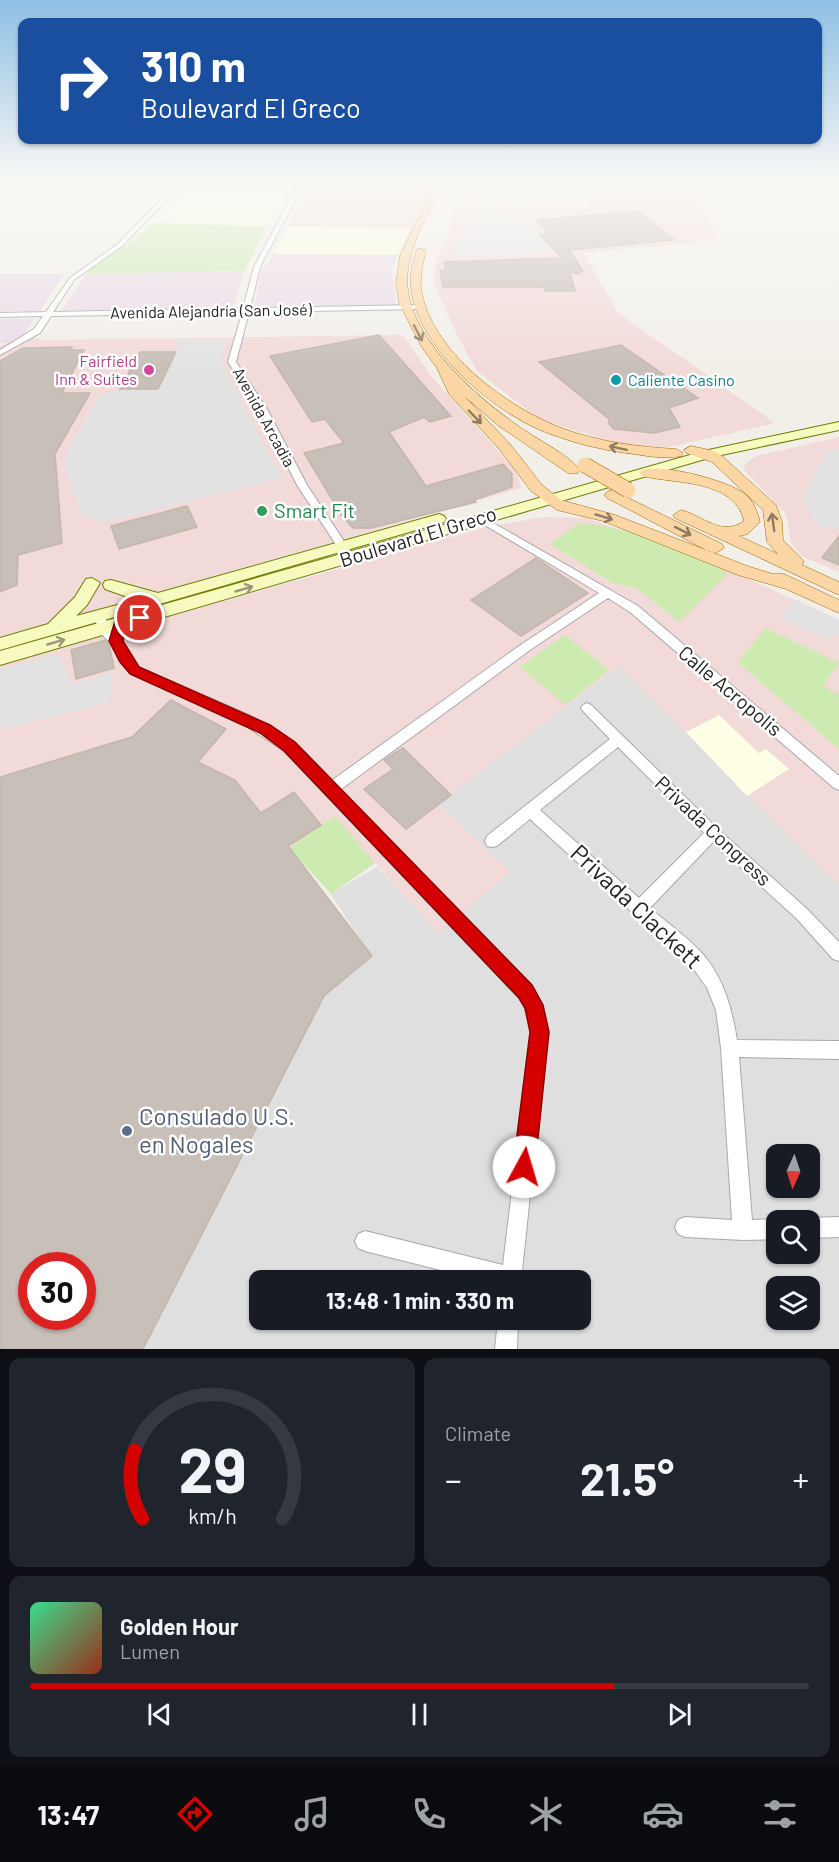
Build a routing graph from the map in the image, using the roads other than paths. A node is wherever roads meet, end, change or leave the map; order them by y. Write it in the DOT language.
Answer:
graph roads {
  1 [pos="121,244"];
  2 [pos="267,244"];
  3 [pos="409,244"];
  4 [pos="425,244"];
  5 [pos="405,308"];
  6 [pos="421,308"];
  7 [pos="245,311"];
  8 [pos="50,314"];
  9 [pos="0,315"];
  10 [pos="0,353"];
  11 [pos="443,369"];
  12 [pos="484,389"];
  13 [pos="839,416"];
  14 [pos="839,426"];
  15 [pos="683,452"];
  16 [pos="709,454"];
  17 [pos="579,468"];
  18 [pos="647,473"];
  19 [pos="620,492"];
  20 [pos="544,494"];
  21 [pos="481,519"];
  22 [pos="720,534"];
  23 [pos="346,552"];
  24 [pos="92,583"];
  25 [pos="790,584"];
  26 [pos="111,585"];
  27 [pos="839,589"];
  28 [pos="608,593"];
  29 [pos="159,598"];
  30 [pos="839,607"];
  31 [pos="110,619"];
  32 [pos="53,629"];
  33 [pos="0,644"];
  34 [pos="0,658"];
  35 [pos="587,708"];
  36 [pos="618,740"];
  37 [pos="839,784"];
  38 [pos="331,789"];
  39 [pos="530,810"];
  40 [pos="713,833"];
  41 [pos="492,841"];
  42 [pos="640,908"];
  43 [pos="839,953"];
  44 [pos="730,1048"];
  45 [pos="839,1050"];
  46 [pos="685,1227"];
  47 [pos="839,1227"];
  48 [pos="820,1228"];
  49 [pos="766,1229"];
  50 [pos="743,1230"];
  51 [pos="365,1241"];
  52 [pos="474,1270"];
  53 [pos="513,1270"];
  54 [pos="507,1330"];
  55 [pos="506,1349"];
  1 -- 8 [label="street"];
  2 -- 7 [label="street, Avenida Arcadia"];
  3 -- 5 [label="main road"];
  4 -- 6 [label="main road"];
  5 -- 6 [label="street, Avenida Alejandría (San José)"];
  5 -- 7 [label="street, Avenida Alejandría (San José)"];
  5 -- 11 [label="main road, one-way"];
  6 -- 12 [label="main road"];
  7 -- 8 [label="street, Avenida Alejandría (San José)"];
  7 -- 23 [label="street, Avenida Arcadia"];
  8 -- 9 [label="street, Avenida Alejandría (San José)"];
  8 -- 10 [label="street"];
  11 -- 17 [label="main road"];
  11 -- 20 [label="main road, one-way"];
  15 -- 12 [label="main road, one-way"];
  12 -- 17 [label="main road"];
  13 -- 15 [label="main road, Boulevard El Greco"];
  14 -- 16 [label="main road, Boulevard El Greco"];
  15 -- 16 [label="main road"];
  15 -- 20 [label="main road, Boulevard El Greco"];
  16 -- 18 [label="main road, Boulevard El Greco"];
  27 -- 16 [label="main road, one-way"];
  17 -- 19 [label="main road"];
  18 -- 20 [label="main road, Boulevard El Greco"];
  18 -- 22 [label="main road"];
  19 -- 22 [label="main road"];
  19 -- 25 [label="main road, one-way"];
  20 -- 21 [label="main road, Boulevard El Greco"];
  20 -- 23 [label="main road, Boulevard El Greco"];
  20 -- 25 [label="main road, one-way"];
  21 -- 23 [label="main road, Boulevard El Greco"];
  21 -- 28 [label="street, Calle Acropolis"];
  22 -- 27 [label="main road"];
  23 -- 29 [label="main road, Boulevard El Greco"];
  31 -- 23 [label="main road, Boulevard El Greco, one-way"];
  24 -- 32 [label="main road"];
  25 -- 30 [label="main road"];
  26 -- 29 [label="main road"];
  28 -- 37 [label="street, Calle Acropolis"];
  28 -- 38 [label="street"];
  29 -- 31 [label="main road, Boulevard El Greco"];
  31 -- 32 [label="main road, Boulevard El Greco"];
  34 -- 31 [label="main road, Boulevard El Greco, one-way"];
  31 -- 38 [label="street"];
  32 -- 33 [label="main road, Boulevard El Greco"];
  35 -- 36 [label="street, Privada Congress"];
  36 -- 39 [label="street"];
  36 -- 40 [label="street, Privada Congress"];
  38 -- 53 [label="street"];
  39 -- 41 [label="street"];
  39 -- 42 [label="street, Privada Clackett"];
  40 -- 42 [label="street"];
  40 -- 43 [label="street, Privada Congress"];
  42 -- 44 [label="street, Privada Clackett"];
  44 -- 45 [label="street"];
  44 -- 50 [label="street, Privada Clackett"];
  46 -- 50 [label="street"];
  47 -- 48 [label="street"];
  49 -- 50 [label="street"];
  51 -- 52 [label="street"];
  54 -- 55 [label="street"];
}
